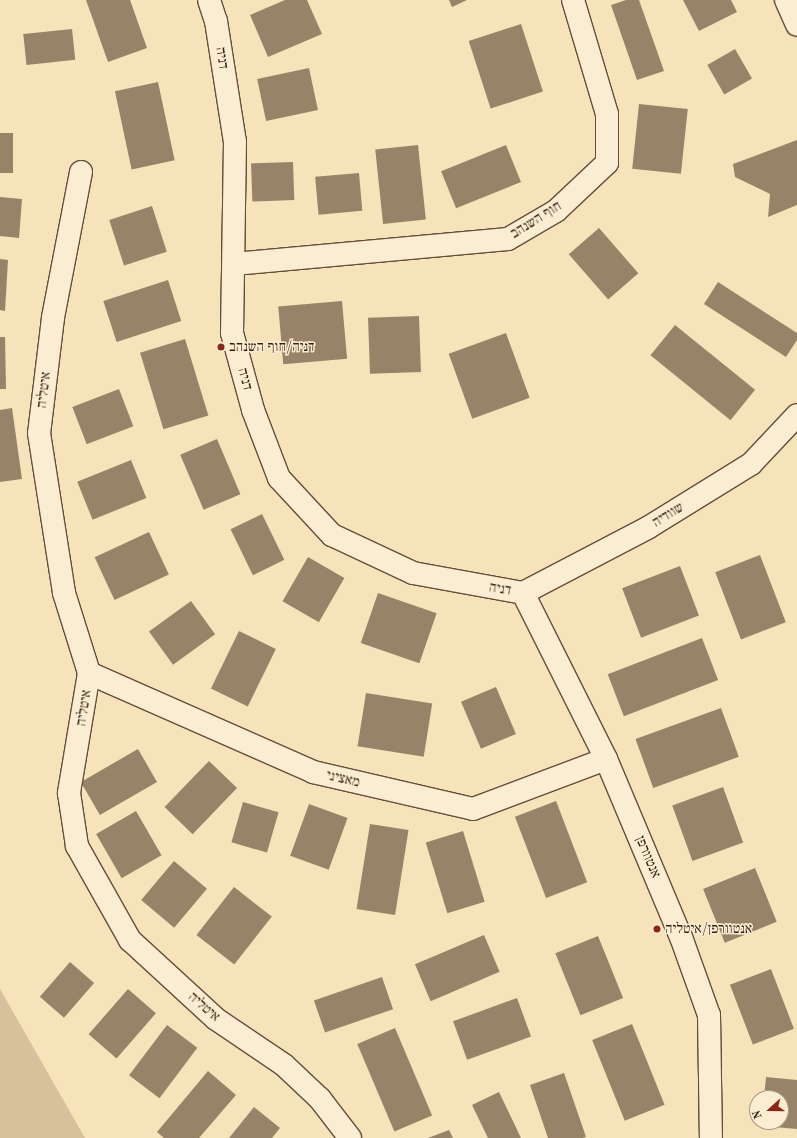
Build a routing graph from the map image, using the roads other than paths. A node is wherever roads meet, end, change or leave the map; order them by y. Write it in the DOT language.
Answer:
graph roads {
  1 [pos="209,0"];
  2 [pos="573,0"];
  3 [pos="786,0"];
  4 [pos="797,25"];
  5 [pos="81,172"];
  6 [pos="234,264"];
  7 [pos="797,415"];
  8 [pos="523,593"];
  9 [pos="89,673"];
  10 [pos="606,759"];
  11 [pos="350,1138"];
  12 [pos="710,1138"];
  1 -- 6 [label="street, דניה"];
  2 -- 6 [label="street, חוף השנהב"];
  3 -- 4 [label="street"];
  5 -- 9 [label="street, איטליה"];
  6 -- 8 [label="street, דניה"];
  7 -- 8 [label="street, שוודיה"];
  8 -- 10 [label="street, אנטוורפן"];
  9 -- 10 [label="street, מאציני"];
  9 -- 11 [label="street, איטליה"];
  10 -- 12 [label="street, אנטוורפן"];
}
